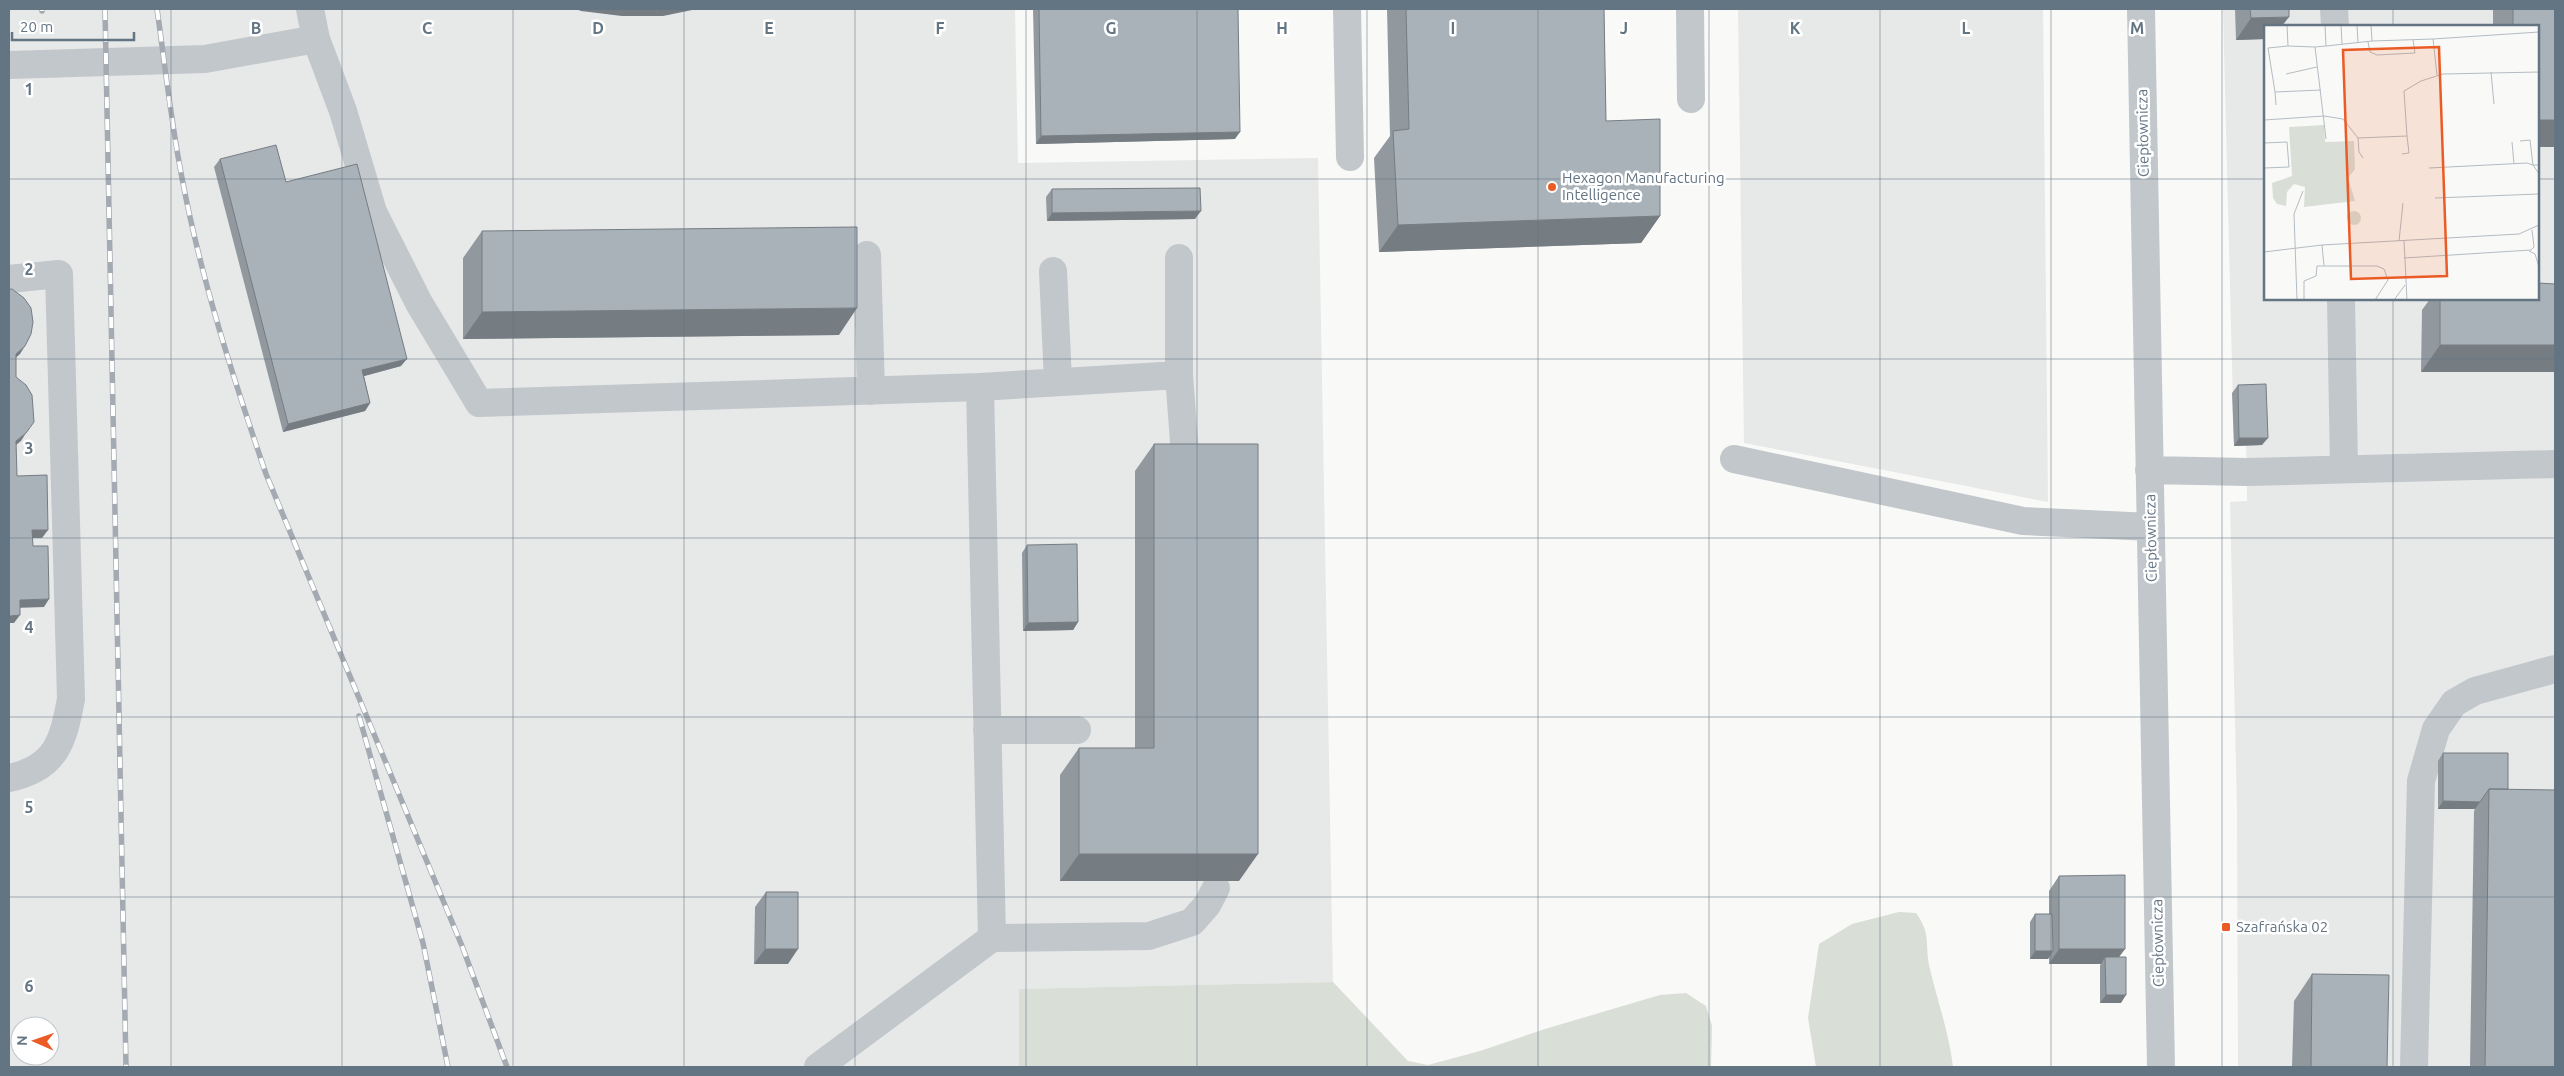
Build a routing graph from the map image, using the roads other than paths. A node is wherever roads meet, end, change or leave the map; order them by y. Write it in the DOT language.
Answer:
graph roads {
  1 [pos="310,9"];
  2 [pos="1347,9"];
  3 [pos="1690,9"];
  4 [pos="2141,9"];
  5 [pos="2334,9"];
  6 [pos="2335,25"];
  7 [pos="316,39"];
  8 [pos="9,65"];
  9 [pos="1691,99"];
  10 [pos="1350,157"];
  11 [pos="866,256"];
  12 [pos="1180,258"];
  13 [pos="1053,271"];
  14 [pos="9,279"];
  15 [pos="2341,300"];
  16 [pos="1180,375"];
  17 [pos="1058,382"];
  18 [pos="980,387"];
  19 [pos="871,391"];
  20 [pos="1185,455"];
  21 [pos="1734,459"];
  22 [pos="2555,464"];
  23 [pos="2344,468"];
  24 [pos="2149,470"];
  25 [pos="2151,527"];
  26 [pos="2555,669"];
  27 [pos="987,730"];
  28 [pos="1077,730"];
  29 [pos="9,778"];
  30 [pos="1216,888"];
  31 [pos="992,938"];
  32 [pos="818,1067"];
  33 [pos="2161,1067"];
  34 [pos="2414,1067"];
  1 -- 7 [label="street"];
  2 -- 10 [label="street"];
  3 -- 9 [label="street"];
  4 -- 24 [label="street, Ciepłownicza"];
  5 -- 6 [label="street"];
  7 -- 8 [label="street"];
  7 -- 19 [label="street"];
  11 -- 19 [label="street"];
  12 -- 16 [label="street"];
  13 -- 17 [label="street"];
  14 -- 29 [label="street"];
  15 -- 23 [label="street"];
  16 -- 17 [label="street"];
  16 -- 20 [label="street"];
  17 -- 18 [label="street"];
  18 -- 19 [label="street"];
  18 -- 27 [label="street"];
  21 -- 25 [label="street"];
  22 -- 23 [label="street"];
  23 -- 24 [label="street"];
  24 -- 25 [label="street, Ciepłownicza"];
  25 -- 33 [label="street, Ciepłownicza"];
  26 -- 34 [label="street"];
  27 -- 28 [label="street"];
  27 -- 31 [label="street"];
  30 -- 31 [label="street"];
  31 -- 32 [label="street"];
}
